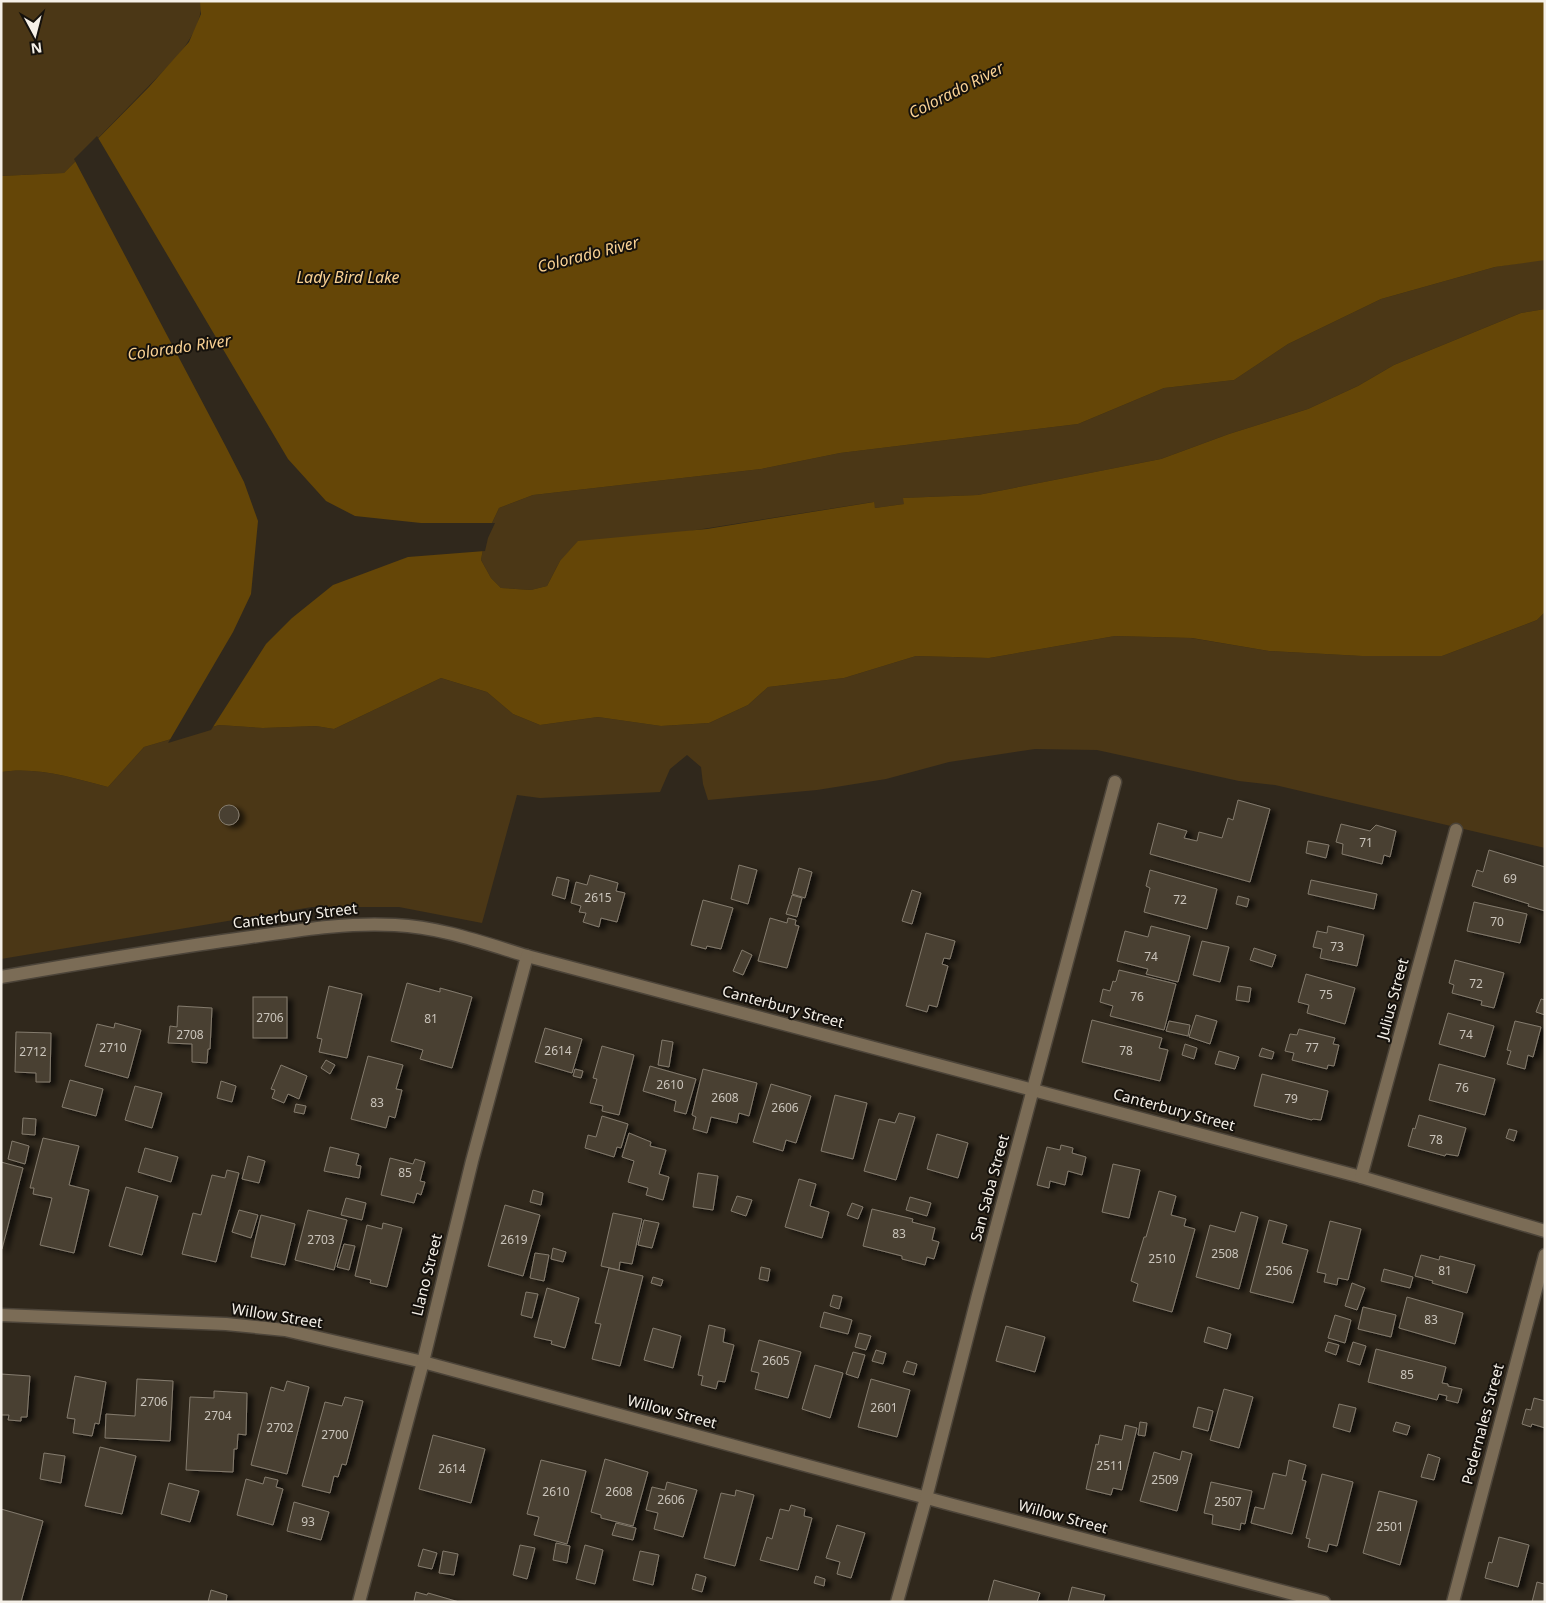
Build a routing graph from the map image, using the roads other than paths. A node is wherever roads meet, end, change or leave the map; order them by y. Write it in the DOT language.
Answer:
graph roads {
  1 [pos="1115,782"];
  2 [pos="1456,830"];
  3 [pos="527,956"];
  4 [pos="1,976"];
  5 [pos="1034,1090"];
  6 [pos="1361,1177"];
  7 [pos="1545,1231"];
  8 [pos="1545,1255"];
  9 [pos="1,1315"];
  10 [pos="423,1362"];
  11 [pos="926,1498"];
  12 [pos="359,1602"];
  13 [pos="897,1602"];
  14 [pos="1324,1602"];
  15 [pos="1453,1602"];
  1 -- 5 [label="street, San Saba Street"];
  2 -- 6 [label="street, Julius Street"];
  3 -- 4 [label="street, Canterbury Street"];
  3 -- 5 [label="street, Canterbury Street"];
  3 -- 10 [label="street, Llano Street"];
  5 -- 6 [label="street, Canterbury Street"];
  5 -- 11 [label="street, San Saba Street"];
  6 -- 7 [label="street, Canterbury Street"];
  8 -- 15 [label="street, Pedernales Street"];
  9 -- 10 [label="street, Willow Street"];
  10 -- 11 [label="street, Willow Street"];
  10 -- 12 [label="street, Llano Street"];
  11 -- 13 [label="street, San Saba Street"];
  11 -- 14 [label="street, Willow Street"];
}
